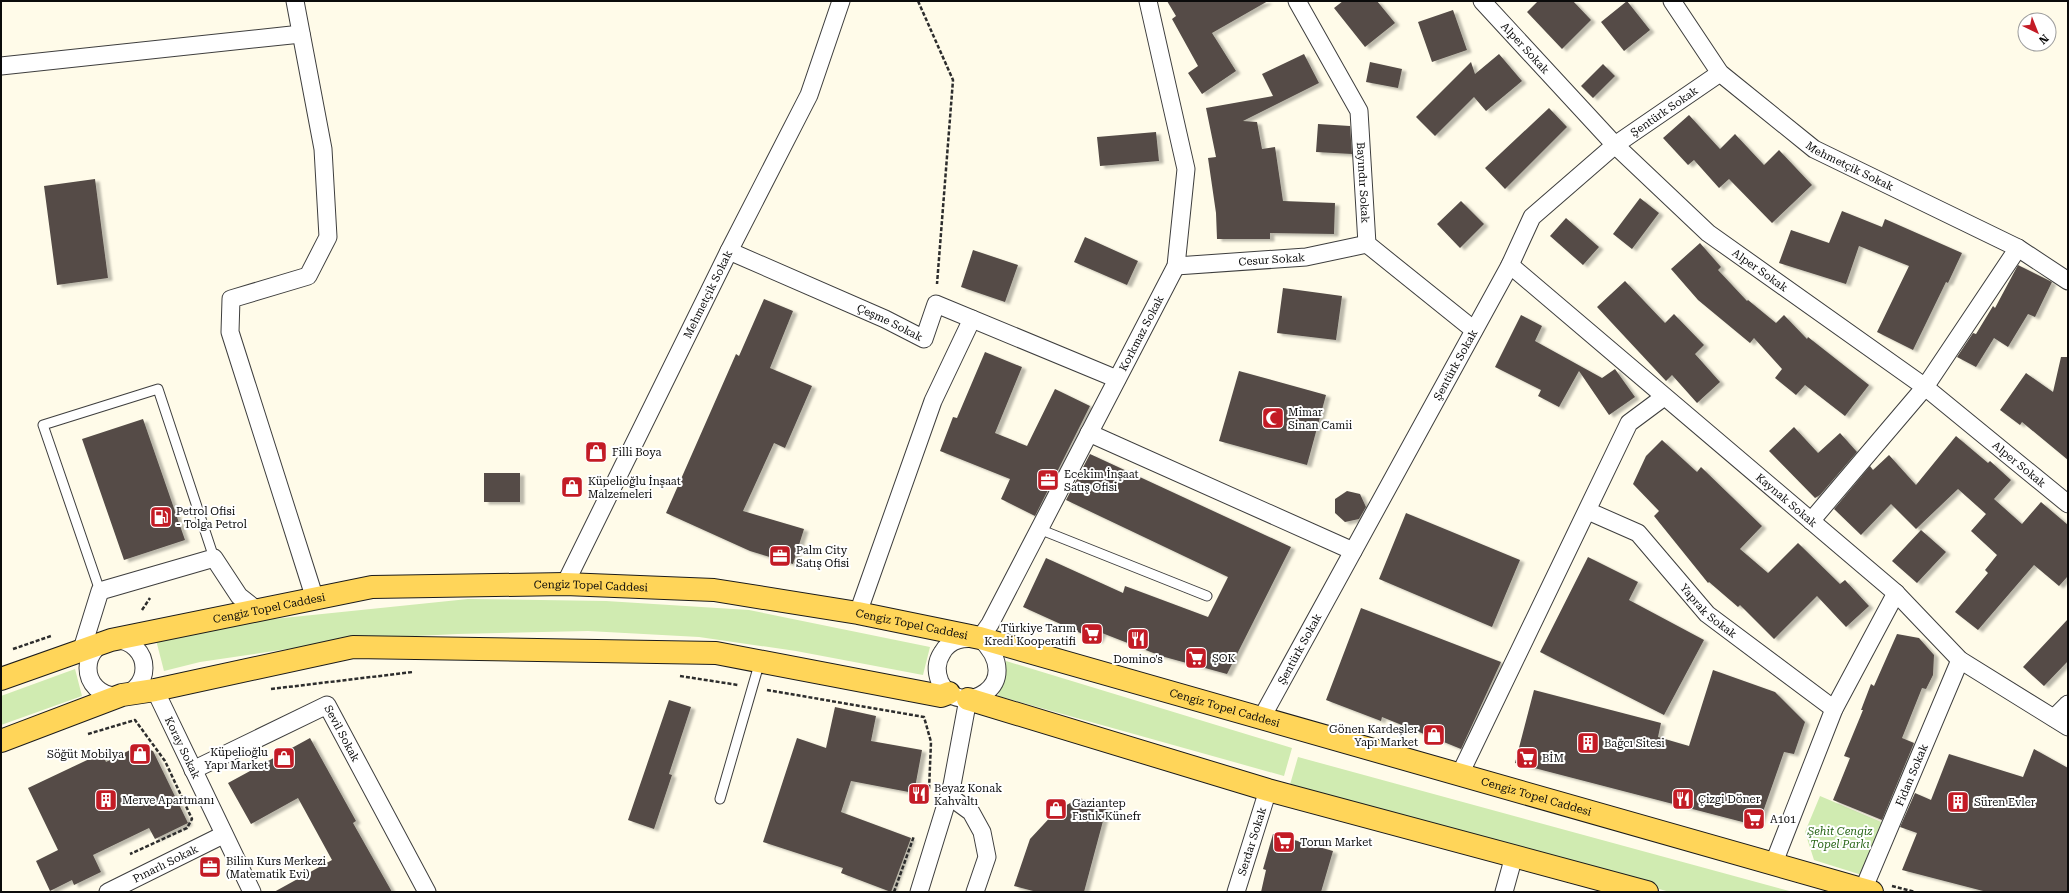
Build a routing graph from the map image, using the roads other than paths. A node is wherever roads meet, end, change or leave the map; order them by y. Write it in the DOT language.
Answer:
graph roads {
  1 [pos="295,1"];
  2 [pos="841,1"];
  3 [pos="1148,1"];
  4 [pos="1297,1"];
  5 [pos="1482,1"];
  6 [pos="1672,1"];
  7 [pos="301,34"];
  8 [pos="1,66"];
  9 [pos="1720,73"];
  10 [pos="1615,145"];
  11 [pos="1367,244"];
  12 [pos="2018,248"];
  13 [pos="729,251"];
  14 [pos="1510,265"];
  15 [pos="1176,266"];
  16 [pos="2068,281"];
  17 [pos="972,319"];
  18 [pos="1474,330"];
  19 [pos="1117,379"];
  20 [pos="1925,387"];
  21 [pos="1664,397"];
  22 [pos="1089,433"];
  23 [pos="2068,504"];
  24 [pos="1588,511"];
  25 [pos="1811,521"];
  26 [pos="1039,530"];
  27 [pos="1353,551"];
  28 [pos="214,558"];
  29 [pos="565,584"];
  30 [pos="100,590"];
  31 [pos="1896,593"];
  32 [pos="1206,596"];
  33 [pos="315,599"];
  34 [pos="258,611"];
  35 [pos="858,613"];
  36 [pos="980,638"];
  37 [pos="111,640"];
  38 [pos="82,649"];
  39 [pos="1960,660"];
  40 [pos="760,661"];
  41 [pos="1,679"];
  42 [pos="155,690"];
  43 [pos="122,695"];
  44 [pos="959,696"];
  45 [pos="2068,704"];
  46 [pos="1834,709"];
  47 [pos="2054,718"];
  48 [pos="1261,719"];
  49 [pos="2068,727"];
  50 [pos="1,741"];
  51 [pos="193,770"];
  52 [pos="1460,774"];
  53 [pos="1268,790"];
  54 [pos="949,796"];
  55 [pos="720,799"];
  56 [pos="223,835"];
  57 [pos="1514,856"];
  58 [pos="1773,865"];
  59 [pos="1867,891"];
  60 [pos="108,892"];
  61 [pos="252,892"];
  62 [pos="427,892"];
  63 [pos="919,892"];
  64 [pos="975,892"];
  65 [pos="1236,892"];
  66 [pos="1504,892"];
  67 [pos="1647,892"];
  1 -- 7 [label="street"];
  2 -- 13 [label="street, Mehmetçik Sokak"];
  3 -- 15 [label="street, Korkmaz Sokak"];
  4 -- 11 [label="street, Bayındır Sokak"];
  5 -- 10 [label="street, Alper Sokak"];
  6 -- 9 [label="street, Mehmetçik Sokak"];
  7 -- 8 [label="street"];
  7 -- 33 [label="street"];
  9 -- 10 [label="street, Şentürk Sokak"];
  9 -- 12 [label="street, Mehmetçik Sokak"];
  10 -- 14 [label="street, Şentürk Sokak"];
  10 -- 20 [label="street, Alper Sokak"];
  11 -- 15 [label="street, Cesur Sokak"];
  11 -- 18 [label="street"];
  12 -- 16 [label="street, Mehmetçik Sokak"];
  12 -- 20 [label="street"];
  13 -- 17 [label="street, Çeşme Sokak"];
  13 -- 29 [label="street, Mehmetçik Sokak"];
  14 -- 18 [label="street, Şentürk Sokak"];
  14 -- 21 [label="street, Kaynak Sokak"];
  15 -- 19 [label="street, Korkmaz Sokak"];
  17 -- 19 [label="street"];
  17 -- 35 [label="street"];
  18 -- 27 [label="street, Şentürk Sokak"];
  19 -- 22 [label="street, Korkmaz Sokak"];
  20 -- 23 [label="street, Alper Sokak"];
  20 -- 25 [label="street"];
  21 -- 24 [label="street"];
  21 -- 25 [label="street, Kaynak Sokak"];
  22 -- 26 [label="street, Korkmaz Sokak"];
  22 -- 27 [label="street"];
  24 -- 46 [label="street, Yaprak Sokak"];
  24 -- 52 [label="street"];
  25 -- 31 [label="street, Kaynak Sokak"];
  26 -- 32 [label="lane"];
  26 -- 36 [label="street, Korkmaz Sokak"];
  27 -- 48 [label="street, Şentürk Sokak"];
  28 -- 30 [label="street"];
  28 -- 30 [label="lane"];
  28 -- 34 [label="street"];
  29 -- 33 [label="main road, Cengiz Topel Caddesi"];
  29 -- 35 [label="main road, Cengiz Topel Caddesi"];
  30 -- 38 [label="street"];
  31 -- 39 [label="street, Kaynak Sokak"];
  31 -- 46 [label="street"];
  33 -- 34 [label="main road, Cengiz Topel Caddesi"];
  34 -- 37 [label="main road, Cengiz Topel Caddesi"];
  35 -- 36 [label="main road, Cengiz Topel Caddesi"];
  36 -- 44 [label="street"];
  36 -- 44 [label="street"];
  36 -- 48 [label="main road, Cengiz Topel Caddesi"];
  37 -- 38 [label="main road, Cengiz Topel Caddesi"];
  37 -- 43 [label="street"];
  37 -- 43 [label="street"];
  38 -- 41 [label="main road, Cengiz Topel Caddesi"];
  39 -- 47 [label="street, Kaynak Sokak"];
  39 -- 59 [label="street, Fidan Sokak"];
  40 -- 42 [label="main road"];
  40 -- 44 [label="main road"];
  40 -- 55 [label="lane"];
  42 -- 43 [label="main road"];
  42 -- 51 [label="street, Koray Sokak"];
  43 -- 50 [label="main road"];
  44 -- 53 [label="main road"];
  44 -- 54 [label="street"];
  45 -- 47 [label="street"];
  46 -- 58 [label="street"];
  47 -- 49 [label="street, Kaynak Sokak"];
  48 -- 52 [label="main road, Cengiz Topel Caddesi"];
  51 -- 56 [label="street, Koray Sokak"];
  51 -- 62 [label="street, Sevil Sokak"];
  52 -- 58 [label="main road, Cengiz Topel Caddesi"];
  53 -- 57 [label="main road"];
  53 -- 65 [label="street, Serdar Sokak"];
  54 -- 63 [label="street"];
  54 -- 64 [label="street"];
  56 -- 60 [label="street, Pınarlı Sokak"];
  56 -- 61 [label="street, Koray Sokak"];
  57 -- 66 [label="street"];
  57 -- 67 [label="main road"];
  58 -- 59 [label="main road, Cengiz Topel Caddesi"];
}
